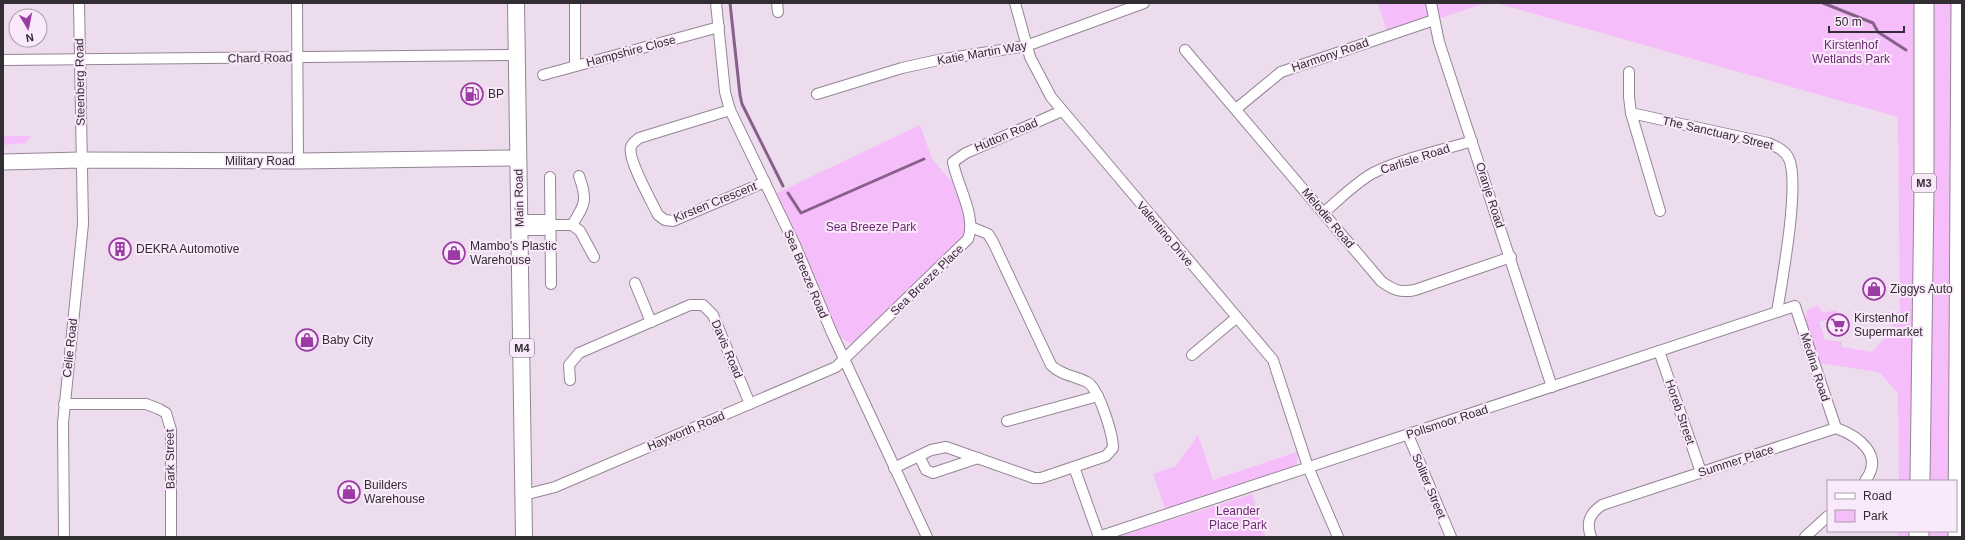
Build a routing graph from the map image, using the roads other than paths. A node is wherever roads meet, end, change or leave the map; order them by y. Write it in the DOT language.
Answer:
graph roads {
  1 [pos="79,3"];
  2 [pos="297,3"];
  3 [pos="516,3"];
  4 [pos="575,3"];
  5 [pos="716,3"];
  6 [pos="1015,3"];
  7 [pos="1144,3"];
  8 [pos="1432,3"];
  9 [pos="1924,3"];
  10 [pos="1961,3"];
  11 [pos="1434,20"];
  12 [pos="719,27"];
  13 [pos="1962,44"];
  14 [pos="1026,46"];
  15 [pos="1185,50"];
  16 [pos="518,55"];
  17 [pos="298,57"];
  18 [pos="80,59"];
  19 [pos="3,60"];
  20 [pos="575,66"];
  21 [pos="1629,72"];
  22 [pos="542,75"];
  23 [pos="817,94"];
  24 [pos="1236,109"];
  25 [pos="730,110"];
  26 [pos="1062,111"];
  27 [pos="1631,113"];
  28 [pos="1472,141"];
  29 [pos="518,158"];
  30 [pos="81,160"];
  31 [pos="298,161"];
  32 [pos="3,162"];
  33 [pos="579,176"];
  34 [pos="550,177"];
  35 [pos="765,182"];
  36 [pos="1660,211"];
  37 [pos="1323,213"];
  38 [pos="519,225"];
  39 [pos="549,225"];
  40 [pos="572,226"];
  41 [pos="972,226"];
  42 [pos="594,257"];
  43 [pos="1511,257"];
  44 [pos="635,283"];
  45 [pos="551,284"];
  46 [pos="1795,306"];
  47 [pos="1777,312"];
  48 [pos="1236,318"];
  49 [pos="651,322"];
  50 [pos="1659,351"];
  51 [pos="1192,355"];
  52 [pos="844,360"];
  53 [pos="570,380"];
  54 [pos="1552,386"];
  55 [pos="1098,396"];
  56 [pos="64,404"];
  57 [pos="750,404"];
  58 [pos="1007,421"];
  59 [pos="1836,428"];
  60 [pos="1408,435"];
  61 [pos="919,456"];
  62 [pos="978,458"];
  63 [pos="1074,467"];
  64 [pos="894,468"];
  65 [pos="1308,468"];
  66 [pos="1701,472"];
  67 [pos="1866,480"];
  68 [pos="1920,480"];
  69 [pos="524,495"];
  70 [pos="1827,517"];
  71 [pos="64,537"];
  72 [pos="170,537"];
  73 [pos="524,537"];
  74 [pos="927,537"];
  75 [pos="1099,537"];
  76 [pos="1338,537"];
  77 [pos="1451,537"];
  78 [pos="1591,537"];
  79 [pos="1805,537"];
  80 [pos="1958,537"];
  1 -- 18 [label="street, Steenberg Road"];
  2 -- 17 [label="street"];
  3 -- 16 [label="main road, Main Road / M4"];
  4 -- 20 [label="street"];
  5 -- 12 [label="street, Sea Breeze Road"];
  6 -- 14 [label="street, Valentino Drive"];
  7 -- 14 [label="street, Katie Martin Way"];
  8 -- 11 [label="street, Oranje Road"];
  9 -- 68 [label="highway, M3"];
  10 -- 13 [label="highway"];
  11 -- 24 [label="street, Harmony Road"];
  11 -- 28 [label="street, Oranje Road"];
  12 -- 20 [label="street, Hampshire Close"];
  12 -- 25 [label="street, Sea Breeze Road"];
  13 -- 80 [label="highway"];
  14 -- 23 [label="street, Katie Martin Way"];
  14 -- 26 [label="street, Valentino Drive"];
  15 -- 24 [label="street, Melodie Road"];
  16 -- 17 [label="street, Chard Road"];
  16 -- 29 [label="main road, Main Road / M4"];
  17 -- 18 [label="street, Chard Road"];
  17 -- 31 [label="street"];
  18 -- 19 [label="street, Chard Road"];
  18 -- 30 [label="street, Steenberg Road"];
  20 -- 22 [label="street, Hampshire Close"];
  21 -- 27 [label="street"];
  24 -- 37 [label="street, Melodie Road"];
  25 -- 35 [label="street, Sea Breeze Road"];
  25 -- 35 [label="street, Kirsten Crescent"];
  26 -- 41 [label="street, Hutton Road"];
  26 -- 48 [label="street, Valentino Drive"];
  27 -- 36 [label="street"];
  27 -- 47 [label="street, The Sanctuary Street"];
  28 -- 37 [label="street, Carlisle Road"];
  28 -- 43 [label="street, Oranje Road"];
  29 -- 31 [label="main road, Military Road"];
  29 -- 38 [label="main road, Main Road / M4"];
  30 -- 31 [label="main road, Military Road"];
  30 -- 32 [label="main road, Military Road"];
  30 -- 56 [label="street, Celie Road"];
  33 -- 40 [label="street"];
  34 -- 39 [label="street"];
  35 -- 52 [label="street, Sea Breeze Road"];
  37 -- 43 [label="street, Melodie Road"];
  38 -- 39 [label="street"];
  38 -- 69 [label="main road, Main Road / M4"];
  39 -- 40 [label="street"];
  39 -- 45 [label="street"];
  40 -- 42 [label="street"];
  41 -- 52 [label="street, Sea Breeze Place"];
  41 -- 55 [label="street"];
  43 -- 54 [label="street, Oranje Road"];
  44 -- 49 [label="street"];
  46 -- 47 [label="street, Pollsmoor Road"];
  46 -- 59 [label="street, Medina Road"];
  47 -- 50 [label="street, Pollsmoor Road"];
  48 -- 51 [label="street"];
  48 -- 65 [label="street, Valentino Drive"];
  49 -- 53 [label="street, Davis Road"];
  49 -- 57 [label="street, Davis Road"];
  50 -- 54 [label="street, Pollsmoor Road"];
  50 -- 66 [label="street, Horeb Street"];
  52 -- 57 [label="street, Hayworth Road"];
  52 -- 64 [label="street, Sea Breeze Road"];
  54 -- 60 [label="street, Pollsmoor Road"];
  55 -- 58 [label="street"];
  55 -- 63 [label="street"];
  56 -- 71 [label="street, Celie Road"];
  56 -- 72 [label="street, Bark Street"];
  57 -- 69 [label="street, Hayworth Road"];
  59 -- 66 [label="street, Summer Place"];
  59 -- 67 [label="street"];
  60 -- 65 [label="street, Pollsmoor Road"];
  60 -- 77 [label="street, Soliter Street"];
  61 -- 62 [label="street"];
  61 -- 62 [label="street"];
  61 -- 64 [label="street"];
  62 -- 63 [label="street"];
  63 -- 75 [label="street"];
  64 -- 74 [label="street, Sea Breeze Road"];
  65 -- 75 [label="street, Pollsmoor Road"];
  65 -- 76 [label="street, Valentino Drive"];
  66 -- 78 [label="street, Summer Place"];
  69 -- 73 [label="main road, Main Road / M4"];
  70 -- 79 [label="street"];
}
